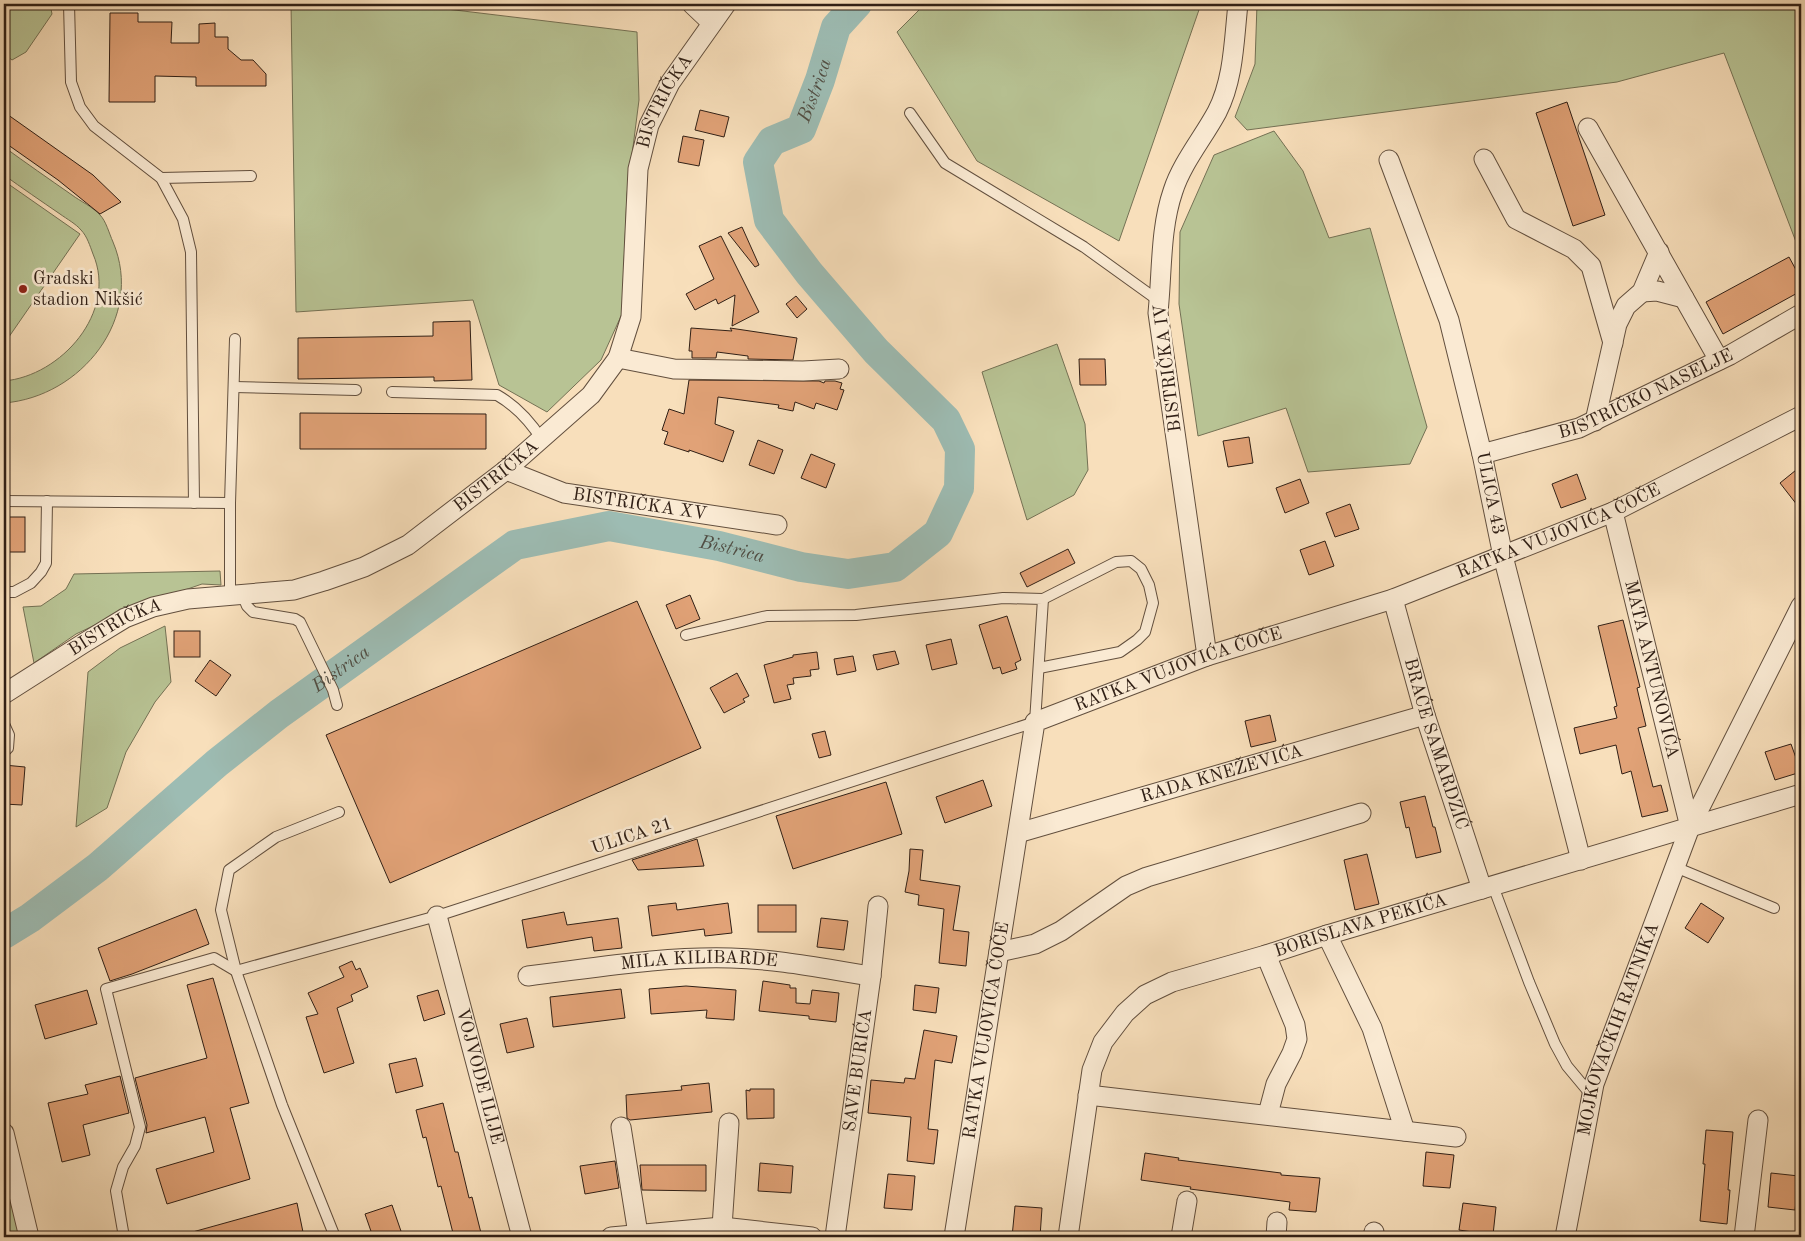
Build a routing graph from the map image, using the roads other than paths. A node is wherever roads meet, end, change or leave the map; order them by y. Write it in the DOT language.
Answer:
graph roads {
  1 [pos="118,4"];
  2 [pos="175,4"];
  3 [pos="692,4"];
  4 [pos="726,4"];
  5 [pos="1238,4"];
  6 [pos="68,6"];
  7 [pos="712,23"];
  8 [pos="910,113"];
  9 [pos="1588,128"];
  10 [pos="1484,159"];
  11 [pos="1389,160"];
  12 [pos="251,176"];
  13 [pos="161,178"];
  14 [pos="1659,252"];
  15 [pos="1642,292"];
  16 [pos="1684,298"];
  17 [pos="1159,301"];
  18 [pos="1801,314"];
  19 [pos="235,339"];
  20 [pos="1613,343"];
  21 [pos="618,358"];
  22 [pos="1719,360"];
  23 [pos="839,369"];
  24 [pos="234,386"];
  25 [pos="356,390"];
  26 [pos="392,392"];
  27 [pos="1801,416"];
  28 [pos="1595,420"];
  29 [pos="542,440"];
  30 [pos="1482,454"];
  31 [pos="506,470"];
  32 [pos="4,501"];
  33 [pos="47,501"];
  34 [pos="194,503"];
  35 [pos="230,503"];
  36 [pos="1613,512"];
  37 [pos="777,526"];
  38 [pos="1503,556"];
  39 [pos="4,592"];
  40 [pos="236,594"];
  41 [pos="1043,599"];
  42 [pos="1393,599"];
  43 [pos="1801,606"];
  44 [pos="686,635"];
  45 [pos="1207,656"];
  46 [pos="1038,668"];
  47 [pos="4,694"];
  48 [pos="337,705"];
  49 [pos="1425,714"];
  50 [pos="1035,722"];
  51 [pos="4,724"];
  52 [pos="4,752"];
  53 [pos="1801,794"];
  54 [pos="339,812"];
  55 [pos="1361,813"];
  56 [pos="1690,827"];
  57 [pos="1018,833"];
  58 [pos="1581,860"];
  59 [pos="1675,867"];
  60 [pos="1488,887"];
  61 [pos="878,906"];
  62 [pos="1774,908"];
  63 [pos="437,916"];
  64 [pos="1327,936"];
  65 [pos="999,952"];
  66 [pos="1266,955"];
  67 [pos="236,971"];
  68 [pos="528,976"];
  69 [pos="871,976"];
  70 [pos="1088,1095"];
  71 [pos="1592,1096"];
  72 [pos="1268,1114"];
  73 [pos="1758,1120"];
  74 [pos="729,1122"];
  75 [pos="622,1127"];
  76 [pos="1405,1131"];
  77 [pos="4,1133"];
  78 [pos="1456,1137"];
  79 [pos="1186,1201"];
  80 [pos="722,1227"];
  81 [pos="638,1234"];
  82 [pos="28,1237"];
  83 [pos="124,1237"];
  84 [pos="335,1237"];
  85 [pos="522,1237"];
  86 [pos="611,1237"];
  87 [pos="812,1237"];
  88 [pos="835,1237"];
  89 [pos="954,1237"];
  90 [pos="1068,1237"];
  91 [pos="1181,1237"];
  92 [pos="1565,1237"];
  93 [pos="1744,1237"];
  1 -- 2 [label="lane"];
  3 -- 7 [label="street"];
  4 -- 7 [label="street, BISTRIČKA"];
  5 -- 17 [label="street, BISTRIČKA IV"];
  6 -- 13 [label="lane"];
  7 -- 21 [label="street, BISTRIČKA"];
  8 -- 17 [label="lane"];
  9 -- 14 [label="street"];
  10 -- 20 [label="street"];
  11 -- 30 [label="street, ULICA 43"];
  12 -- 13 [label="lane"];
  13 -- 34 [label="lane"];
  14 -- 15 [label="street"];
  14 -- 16 [label="street"];
  15 -- 16 [label="street"];
  15 -- 20 [label="street"];
  16 -- 22 [label="street"];
  17 -- 45 [label="street, BISTRIČKA IV"];
  18 -- 22 [label="street, BISTRIČKO NASELJE"];
  19 -- 24 [label="lane"];
  20 -- 28 [label="street"];
  21 -- 23 [label="street"];
  21 -- 29 [label="street, BISTRIČKA"];
  22 -- 28 [label="street, BISTRIČKO NASELJE"];
  24 -- 25 [label="lane"];
  24 -- 35 [label="lane"];
  26 -- 29 [label="lane"];
  27 -- 36 [label="street, RATKA VUJOVIĆA ČOČE"];
  28 -- 30 [label="street, BISTRIČKO NASELJE"];
  29 -- 31 [label="street, BISTRIČKA"];
  30 -- 38 [label="street, ULICA 43"];
  31 -- 37 [label="street, BISTRIČKA XV"];
  31 -- 40 [label="street, BISTRIČKA"];
  32 -- 33 [label="lane"];
  33 -- 34 [label="lane"];
  33 -- 39 [label="lane"];
  34 -- 35 [label="lane"];
  35 -- 40 [label="lane"];
  36 -- 38 [label="street, RATKA VUJOVIĆA ČOČE"];
  36 -- 56 [label="street, MATA ANTUNOVIĆA"];
  38 -- 42 [label="street, RATKA VUJOVIĆA ČOČE"];
  38 -- 58 [label="street, ULICA 43"];
  40 -- 47 [label="street, BISTRIČKA"];
  40 -- 48 [label="lane"];
  41 -- 44 [label="lane"];
  41 -- 46 [label="lane"];
  41 -- 46 [label="lane"];
  42 -- 45 [label="street, RATKA VUJOVIĆA ČOČE"];
  42 -- 49 [label="street, BRAĆE SAMARDZIĆ"];
  43 -- 56 [label="street, MOJKOVAČKIH RATNIKA"];
  45 -- 50 [label="street, RATKA VUJOVIĆA ČOČE"];
  46 -- 50 [label="lane"];
  49 -- 57 [label="street, RADA KNEŽEVIĆA"];
  49 -- 60 [label="street, BRAĆE SAMARDZIĆ"];
  50 -- 57 [label="street, RATKA VUJOVIĆA ČOČE"];
  50 -- 63 [label="lane, ULICA 21"];
  51 -- 52 [label="lane"];
  53 -- 56 [label="street, BORISLAVA PEKIĆA"];
  54 -- 67 [label="lane"];
  55 -- 65 [label="street"];
  56 -- 58 [label="street, BORISLAVA PEKIĆA"];
  56 -- 59 [label="street, MOJKOVAČKIH RATNIKA"];
  57 -- 65 [label="street, RATKA VUJOVIĆA ČOČE"];
  58 -- 60 [label="street, BORISLAVA PEKIĆA"];
  59 -- 62 [label="lane"];
  59 -- 71 [label="street, MOJKOVAČKIH RATNIKA"];
  60 -- 64 [label="street, BORISLAVA PEKIĆA"];
  60 -- 71 [label="lane"];
  61 -- 69 [label="street, SAVE BURIĆA"];
  63 -- 67 [label="lane, ULICA 21"];
  63 -- 85 [label="street, VOJVODE ILIJE"];
  64 -- 66 [label="street, BORISLAVA PEKIĆA"];
  64 -- 76 [label="street"];
  65 -- 89 [label="street, RATKA VUJOVIĆA ČOČE"];
  66 -- 70 [label="street, BORISLAVA PEKIĆA"];
  66 -- 72 [label="street"];
  67 -- 83 [label="lane"];
  67 -- 84 [label="lane"];
  68 -- 69 [label="street, MILA KILIBARDE"];
  69 -- 88 [label="street, SAVE BURIĆA"];
  70 -- 72 [label="street"];
  70 -- 90 [label="street, BORISLAVA PEKIĆA"];
  71 -- 92 [label="street, MOJKOVAČKIH RATNIKA"];
  72 -- 76 [label="street"];
  73 -- 93 [label="street"];
  74 -- 80 [label="street"];
  75 -- 81 [label="street"];
  76 -- 78 [label="street"];
  77 -- 82 [label="street"];
  79 -- 91 [label="street"];
  80 -- 81 [label="street"];
  80 -- 87 [label="street"];
  81 -- 86 [label="street"];
}
